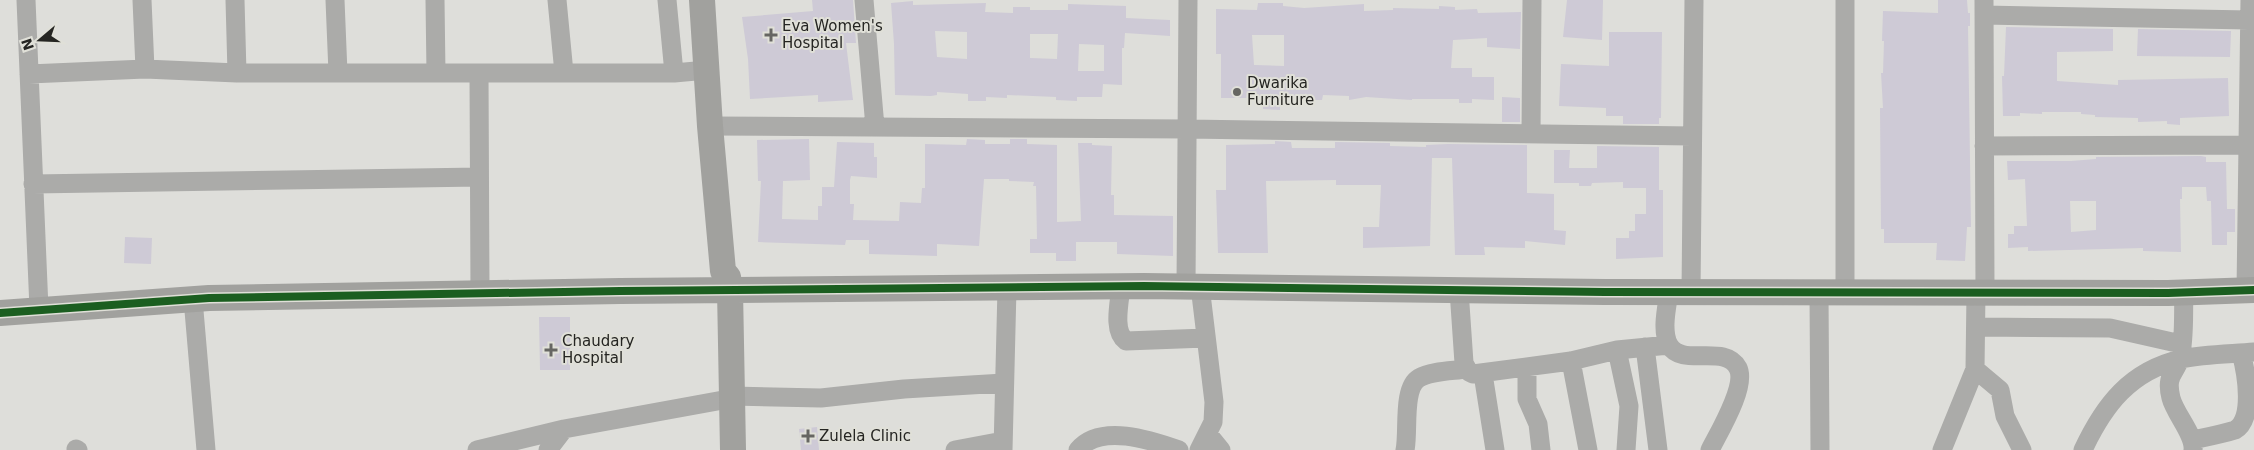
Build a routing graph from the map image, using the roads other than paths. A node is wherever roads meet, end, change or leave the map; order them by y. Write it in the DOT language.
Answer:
graph roads {
  1 [pos="26,0"];
  2 [pos="142,0"];
  3 [pos="235,0"];
  4 [pos="335,0"];
  5 [pos="435,0"];
  6 [pos="557,0"];
  7 [pos="667,0"];
  8 [pos="702,0"];
  9 [pos="864,0"];
  10 [pos="1188,0"];
  11 [pos="1532,0"];
  12 [pos="1694,0"];
  13 [pos="1845,0"];
  14 [pos="2250,0"];
  15 [pos="1984,8"];
  16 [pos="2110,9"];
  17 [pos="2249,20"];
  18 [pos="145,69"];
  19 [pos="707,70"];
  20 [pos="674,72"];
  21 [pos="237,73"];
  22 [pos="338,73"];
  23 [pos="436,73"];
  24 [pos="479,73"];
  25 [pos="564,73"];
  26 [pos="29,74"];
  27 [pos="710,126"];
  28 [pos="875,127"];
  29 [pos="1187,129"];
  30 [pos="1531,134"];
  31 [pos="1692,136"];
  32 [pos="2251,145"];
  33 [pos="1984,146"];
  34 [pos="479,177"];
  35 [pos="33,184"];
  36 [pos="724,284"];
  37 [pos="1121,286"];
  38 [pos="1193,286"];
  39 [pos="1007,288"];
  40 [pos="1459,290"];
  41 [pos="2250,290"];
  42 [pos="1680,292"];
  43 [pos="1819,292"];
  44 [pos="1845,292"];
  45 [pos="1980,292"];
  46 [pos="2184,292"];
  47 [pos="480,293"];
  48 [pos="193,299"];
  49 [pos="39,309"];
  50 [pos="0,312"];
  51 [pos="1976,327"];
  52 [pos="1206,338"];
  53 [pos="1669,345"];
  54 [pos="1645,347"];
  55 [pos="1617,350"];
  56 [pos="2181,352"];
  57 [pos="2247,352"];
  58 [pos="1571,361"];
  59 [pos="1527,367"];
  60 [pos="1975,369"];
  61 [pos="1474,372"];
  62 [pos="1004,383"];
  63 [pos="727,398"];
  64 [pos="564,429"];
  65 [pos="1203,442"];
  66 [pos="2193,445"];
  67 [pos="1003,446"];
  68 [pos="206,450"];
  69 [pos="476,450"];
  70 [pos="548,450"];
  71 [pos="724,450"];
  72 [pos="733,450"];
  73 [pos="955,450"];
  74 [pos="1078,450"];
  75 [pos="1179,450"];
  76 [pos="1221,450"];
  77 [pos="1405,450"];
  78 [pos="1495,450"];
  79 [pos="1541,450"];
  80 [pos="1588,450"];
  81 [pos="1626,450"];
  82 [pos="1658,450"];
  83 [pos="1710,450"];
  84 [pos="1820,450"];
  85 [pos="1942,450"];
  86 [pos="2022,450"];
  87 [pos="2083,450"];
  1 -- 26 [label="street"];
  2 -- 18 [label="street"];
  3 -- 21 [label="street"];
  4 -- 22 [label="street"];
  5 -- 23 [label="street"];
  6 -- 25 [label="street"];
  7 -- 20 [label="street"];
  8 -- 19 [label="street"];
  9 -- 28 [label="street"];
  10 -- 29 [label="street"];
  11 -- 30 [label="street"];
  12 -- 31 [label="street"];
  13 -- 44 [label="street"];
  14 -- 17 [label="street"];
  15 -- 16 [label="street"];
  15 -- 33 [label="street"];
  16 -- 17 [label="street"];
  17 -- 32 [label="street"];
  18 -- 21 [label="street"];
  18 -- 26 [label="street"];
  19 -- 20 [label="street"];
  19 -- 27 [label="street"];
  20 -- 25 [label="street"];
  21 -- 22 [label="street"];
  22 -- 23 [label="street"];
  23 -- 24 [label="street"];
  24 -- 25 [label="street"];
  24 -- 34 [label="street"];
  26 -- 35 [label="street"];
  27 -- 28 [label="street"];
  27 -- 36 [label="street"];
  28 -- 29 [label="street"];
  29 -- 30 [label="street"];
  29 -- 38 [label="street"];
  30 -- 31 [label="street"];
  31 -- 42 [label="street"];
  32 -- 33 [label="street"];
  32 -- 41 [label="street"];
  33 -- 45 [label="street"];
  34 -- 35 [label="street"];
  34 -- 47 [label="street"];
  35 -- 49 [label="street"];
  36 -- 39 [label="street"];
  36 -- 47 [label="street"];
  36 -- 63 [label="street"];
  37 -- 38 [label="street"];
  37 -- 39 [label="street"];
  37 -- 52 [label="street"];
  38 -- 40 [label="street"];
  38 -- 52 [label="street"];
  39 -- 62 [label="street"];
  40 -- 42 [label="street"];
  40 -- 61 [label="street"];
  41 -- 46 [label="street"];
  42 -- 43 [label="street"];
  42 -- 53 [label="street"];
  43 -- 44 [label="street"];
  43 -- 84 [label="street"];
  44 -- 45 [label="street"];
  45 -- 46 [label="street"];
  45 -- 51 [label="street"];
  46 -- 56 [label="street"];
  47 -- 48 [label="street"];
  48 -- 49 [label="street"];
  48 -- 68 [label="street"];
  49 -- 50 [label="street"];
  51 -- 56 [label="street"];
  51 -- 60 [label="street"];
  52 -- 65 [label="street"];
  53 -- 54 [label="street"];
  53 -- 83 [label="street"];
  54 -- 55 [label="street"];
  54 -- 82 [label="street"];
  55 -- 58 [label="street"];
  55 -- 81 [label="street"];
  56 -- 57 [label="street"];
  56 -- 66 [label="street"];
  56 -- 87 [label="street"];
  57 -- 66 [label="street"];
  58 -- 59 [label="street"];
  58 -- 80 [label="street"];
  59 -- 61 [label="street"];
  59 -- 79 [label="street"];
  60 -- 85 [label="street"];
  60 -- 86 [label="street"];
  61 -- 77 [label="street"];
  61 -- 78 [label="street"];
  62 -- 63 [label="street"];
  62 -- 67 [label="street"];
  63 -- 64 [label="street"];
  63 -- 71 [label="street"];
  63 -- 72 [label="street"];
  64 -- 69 [label="street"];
  64 -- 70 [label="street"];
  65 -- 76 [label="street"];
  67 -- 73 [label="street"];
  74 -- 75 [label="street"];
}
